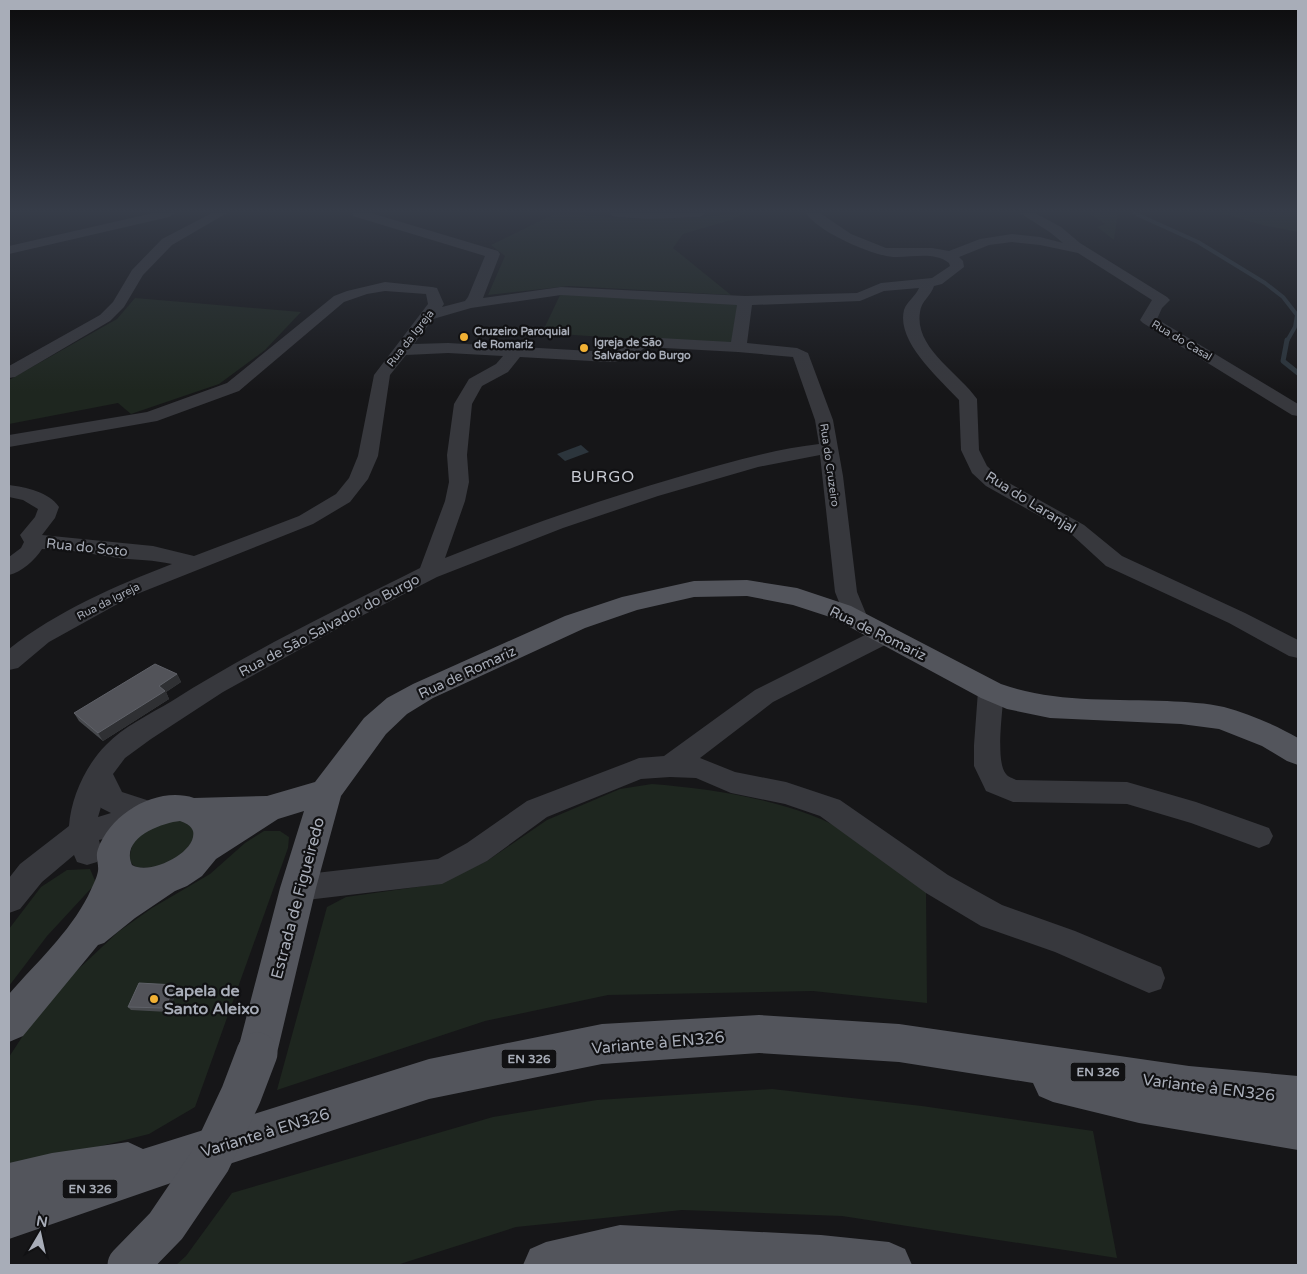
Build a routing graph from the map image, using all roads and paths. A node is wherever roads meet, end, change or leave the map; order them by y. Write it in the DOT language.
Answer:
graph roads {
  1 [pos="137,272"];
  2 [pos="485,272"];
  3 [pos="949,272"];
  4 [pos="1117,272"];
  5 [pos="928,283"];
  6 [pos="745,301"];
  7 [pos="470,304"];
  8 [pos="428,315"];
  9 [pos="738,347"];
  10 [pos="516,351"];
  11 [pos="400,352"];
  12 [pos="9,373"];
  13 [pos="1298,411"];
  14 [pos="12,442"];
  15 [pos="827,449"];
  16 [pos="9,491"];
  17 [pos="35,542"];
  18 [pos="194,564"];
  19 [pos="9,568"];
  20 [pos="429,572"];
  21 [pos="857,620"];
  22 [pos="886,635"];
  23 [pos="1298,650"];
  24 [pos="9,662"];
  25 [pos="991,691"];
  26 [pos="1298,753"];
  27 [pos="670,766"];
  28 [pos="100,772"];
  29 [pos="326,792"];
  30 [pos="267,809"];
  31 [pos="196,811"];
  32 [pos="142,818"];
  33 [pos="1259,836"];
  34 [pos="206,848"];
  35 [pos="99,853"];
  36 [pos="162,882"];
  37 [pos="298,888"];
  38 [pos="9,900"];
  39 [pos="82,938"];
  40 [pos="1150,978"];
  41 [pos="9,1023"];
  42 [pos="899,1043"];
  43 [pos="1298,1097"];
  44 [pos="1298,1130"];
  45 [pos="172,1161"];
  46 [pos="9,1185"];
  47 [pos="9,1218"];
  48 [pos="128,1265"];
  49 [pos="546,1265"];
  50 [pos="889,1265"];
  1 -- 12 [label="street"];
  2 -- 7 [label="street"];
  3 -- 5 [label="street"];
  4 -- 13 [label="street, Rua do Casal"];
  5 -- 6 [label="street"];
  5 -- 23 [label="street, Rua do Laranjal"];
  6 -- 7 [label="street"];
  6 -- 9 [label="street"];
  7 -- 8 [label="street"];
  8 -- 11 [label="street, Rua da Igreja"];
  8 -- 14 [label="street, Rua da Igreja"];
  9 -- 10 [label="street"];
  9 -- 15 [label="street, Rua do Cruzeiro"];
  10 -- 11 [label="street"];
  10 -- 20 [label="street, Rua de São Salvador do Burgo"];
  11 -- 18 [label="street, Rua da Igreja"];
  15 -- 20 [label="street"];
  15 -- 21 [label="street, Rua do Cruzeiro"];
  16 -- 17 [label="street, Rua do Soto"];
  17 -- 18 [label="street, Rua do Soto"];
  17 -- 19 [label="street"];
  18 -- 24 [label="street, Rua da Igreja"];
  20 -- 28 [label="street, Rua de São Salvador do Burgo"];
  21 -- 22 [label="main road, Rua de Romariz"];
  21 -- 29 [label="main road, Rua de Romariz"];
  22 -- 25 [label="main road, Rua de Romariz"];
  22 -- 27 [label="street"];
  25 -- 26 [label="main road, Rua de Romariz"];
  25 -- 33 [label="street"];
  27 -- 37 [label="street"];
  27 -- 40 [label="street"];
  28 -- 32 [label="street"];
  28 -- 35 [label="street, Rua de São Salvador do Burgo"];
  29 -- 30 [label="main road, Estrada de Figueiredo"];
  29 -- 37 [label="main road, Estrada de Figueiredo"];
  30 -- 31 [label="main road, Estrada de Figueiredo"];
  30 -- 34 [label="main road, Estrada de Figueiredo"];
  31 -- 32 [label="main road, Estrada de Figueiredo"];
  31 -- 34 [label="main road"];
  32 -- 35 [label="main road"];
  34 -- 36 [label="main road, Estrada de Figueiredo"];
  35 -- 36 [label="main road"];
  35 -- 38 [label="street"];
  35 -- 39 [label="main road"];
  36 -- 39 [label="main road, Estrada de Figueiredo"];
  37 -- 48 [label="main road, Estrada de Figueiredo, bridge"];
  39 -- 41 [label="main road"];
  42 -- 43 [label="main road, Variante à EN326 / EN 326"];
  42 -- 44 [label="main road"];
  42 -- 45 [label="main road, Variante à EN326 / EN 326"];
  45 -- 46 [label="main road"];
  45 -- 47 [label="main road, Variante à EN326 / EN 326"];
  49 -- 50 [label="main road"];
}
